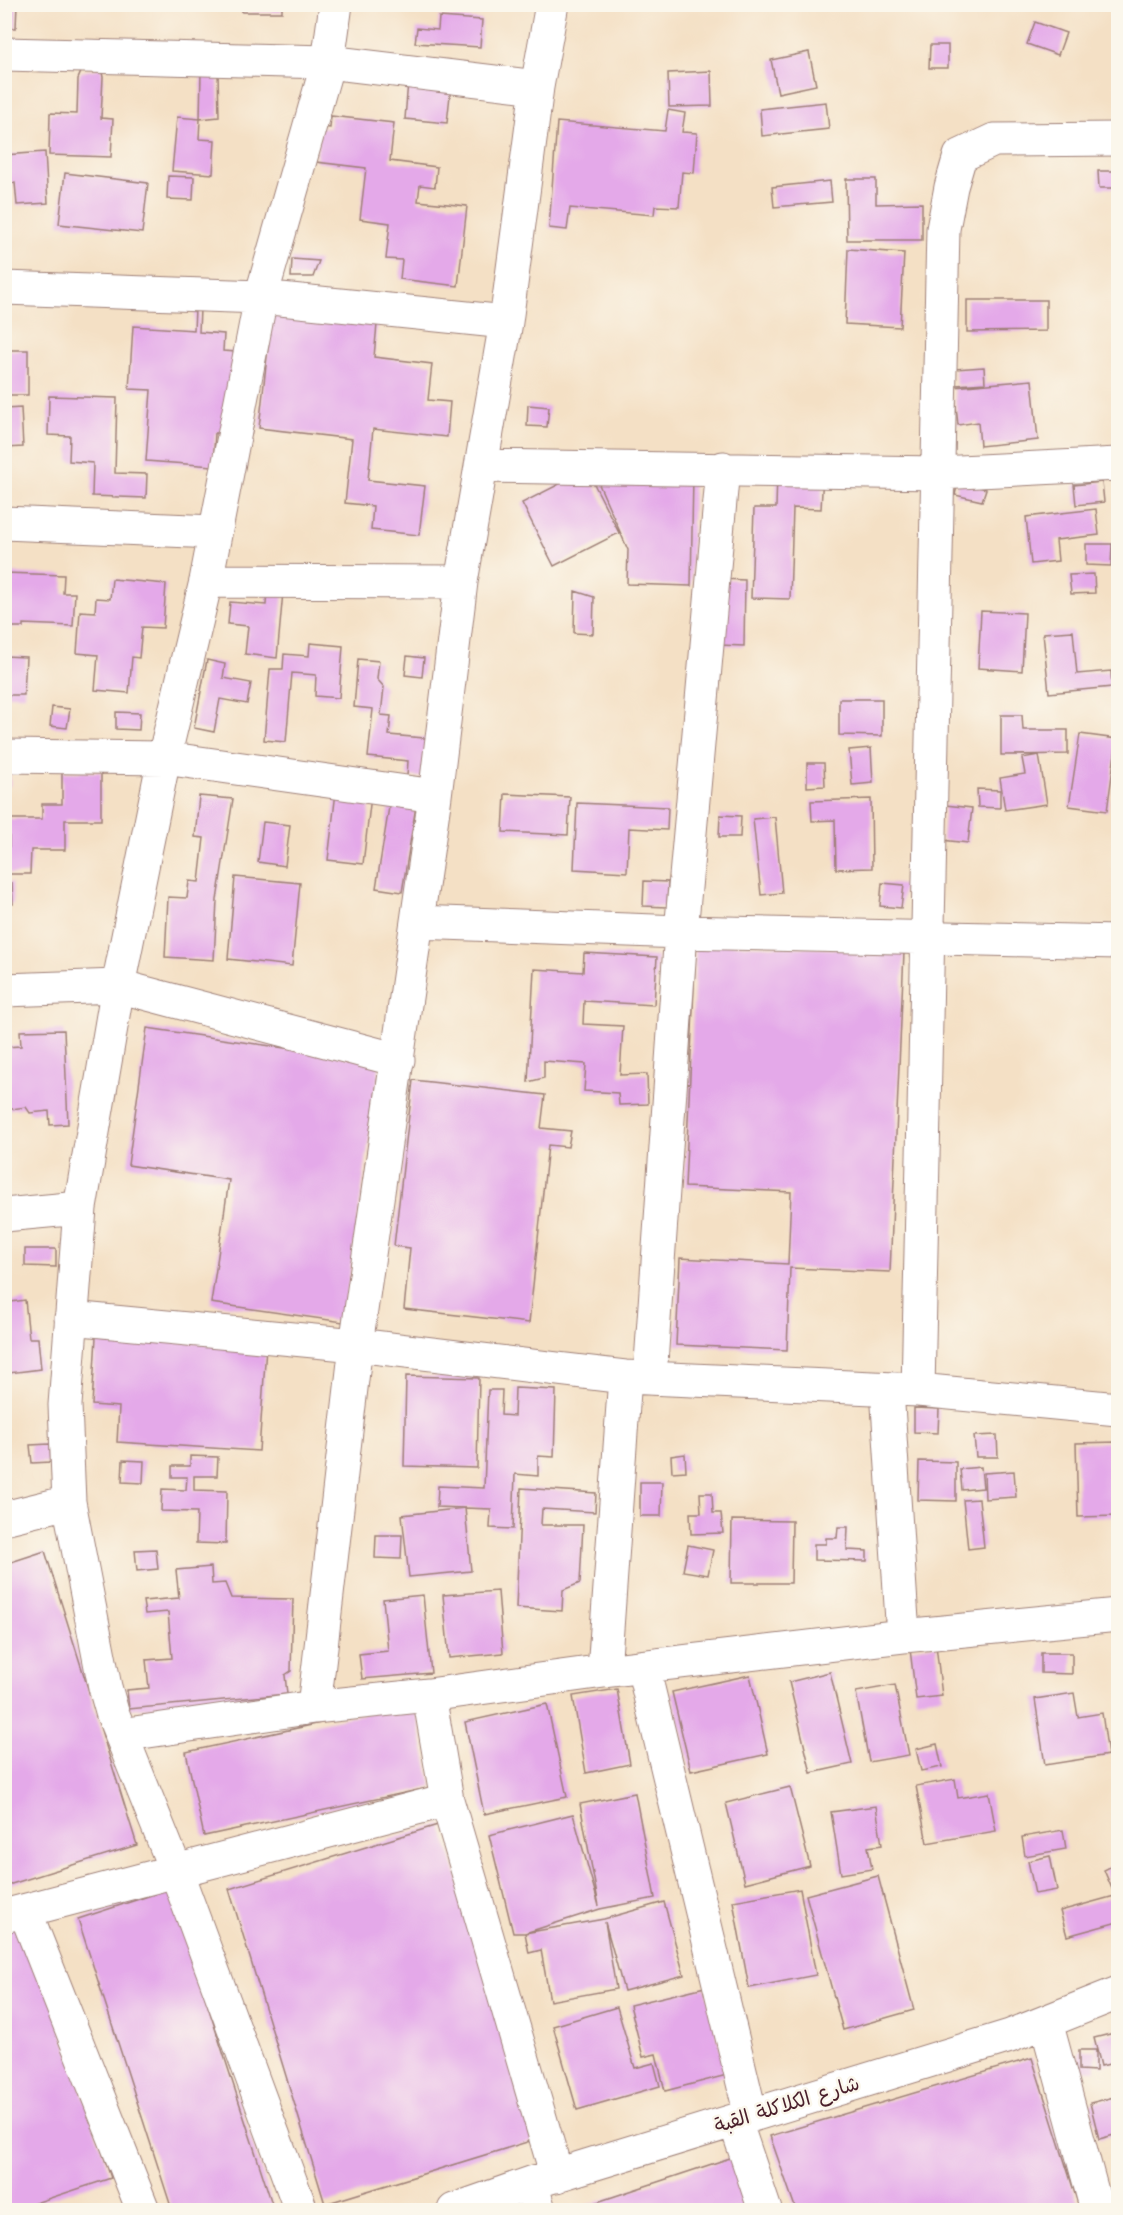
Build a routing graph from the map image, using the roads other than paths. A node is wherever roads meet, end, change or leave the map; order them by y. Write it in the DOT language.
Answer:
graph roads {
  1 [pos="336,4"];
  2 [pos="552,4"];
  3 [pos="4,54"];
  4 [pos="328,62"];
  5 [pos="537,87"];
  6 [pos="1119,139"];
  7 [pos="4,288"];
  8 [pos="261,297"];
  9 [pos="506,322"];
  10 [pos="1119,464"];
  11 [pos="481,466"];
  12 [pos="723,468"];
  13 [pos="939,473"];
  14 [pos="4,523"];
  15 [pos="214,532"];
  16 [pos="206,581"];
  17 [pos="461,582"];
  18 [pos="4,756"];
  19 [pos="164,758"];
  20 [pos="435,796"];
  21 [pos="417,922"];
  22 [pos="681,932"];
  23 [pos="929,937"];
  24 [pos="1119,942"];
  25 [pos="118,986"];
  26 [pos="4,990"];
  27 [pos="398,1060"];
  28 [pos="80,1208"];
  29 [pos="4,1215"];
  30 [pos="71,1318"];
  31 [pos="356,1345"];
  32 [pos="637,1377"];
  33 [pos="903,1390"];
  34 [pos="1119,1409"];
  35 [pos="69,1502"];
  36 [pos="4,1518"];
  37 [pos="1119,1616"];
  38 [pos="903,1636"];
  39 [pos="643,1667"];
  40 [pos="604,1671"];
  41 [pos="429,1695"];
  42 [pos="314,1707"];
  43 [pos="121,1735"];
  44 [pos="447,1800"];
  45 [pos="176,1871"];
  46 [pos="14,1914"];
  47 [pos="1119,1993"];
  48 [pos="1046,2022"];
  49 [pos="743,2118"];
  50 [pos="542,2190"];
  51 [pos="143,2211"];
  52 [pos="301,2211"];
  53 [pos="454,2211"];
  54 [pos="765,2211"];
  55 [pos="1097,2211"];
  1 -- 4 [label="street"];
  2 -- 5 [label="street"];
  3 -- 4 [label="street"];
  4 -- 5 [label="street"];
  4 -- 8 [label="street"];
  5 -- 9 [label="street"];
  6 -- 13 [label="street"];
  7 -- 8 [label="street"];
  8 -- 9 [label="street"];
  8 -- 15 [label="street"];
  9 -- 11 [label="street"];
  10 -- 13 [label="street"];
  11 -- 12 [label="street"];
  11 -- 17 [label="street"];
  12 -- 13 [label="street"];
  12 -- 22 [label="street"];
  13 -- 23 [label="street"];
  14 -- 15 [label="street"];
  15 -- 16 [label="street"];
  16 -- 17 [label="street"];
  16 -- 19 [label="street"];
  17 -- 20 [label="street"];
  18 -- 19 [label="street"];
  19 -- 20 [label="street"];
  19 -- 25 [label="street"];
  20 -- 21 [label="street"];
  21 -- 22 [label="street"];
  21 -- 27 [label="street"];
  22 -- 23 [label="street"];
  22 -- 32 [label="street"];
  23 -- 24 [label="street"];
  23 -- 33 [label="street"];
  25 -- 26 [label="street"];
  25 -- 27 [label="street"];
  25 -- 28 [label="street"];
  27 -- 31 [label="street"];
  28 -- 29 [label="street"];
  28 -- 30 [label="street"];
  30 -- 31 [label="street"];
  30 -- 35 [label="street"];
  31 -- 32 [label="street"];
  31 -- 42 [label="street"];
  32 -- 33 [label="street"];
  32 -- 40 [label="street"];
  33 -- 34 [label="street"];
  33 -- 38 [label="street"];
  35 -- 36 [label="street"];
  35 -- 43 [label="street"];
  37 -- 38 [label="street"];
  38 -- 39 [label="street"];
  39 -- 40 [label="street"];
  39 -- 49 [label="street"];
  40 -- 41 [label="street"];
  41 -- 42 [label="street"];
  41 -- 44 [label="street"];
  42 -- 43 [label="street"];
  43 -- 45 [label="street"];
  44 -- 45 [label="street"];
  44 -- 50 [label="street"];
  45 -- 46 [label="street"];
  45 -- 52 [label="street"];
  46 -- 51 [label="street"];
  47 -- 48 [label="street, شارع الكلاكلة القبة"];
  48 -- 49 [label="street, شارع الكلاكلة القبة"];
  48 -- 55 [label="street"];
  49 -- 50 [label="street, شارع الكلاكلة القبة"];
  49 -- 54 [label="street"];
  50 -- 53 [label="street, شارع الكلاكلة القبة"];
}
